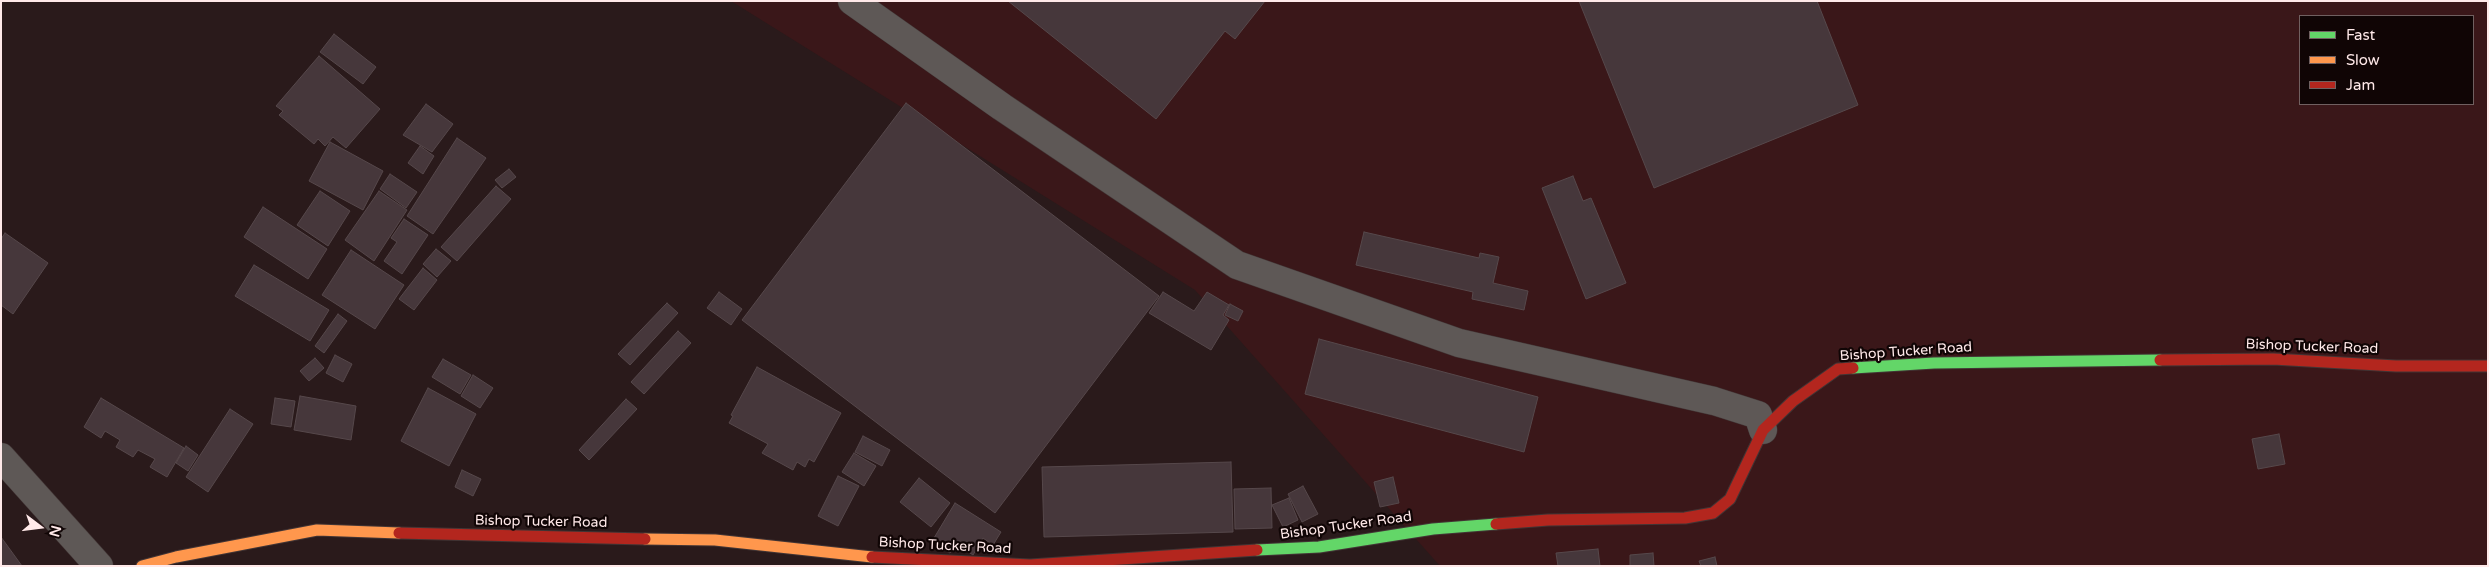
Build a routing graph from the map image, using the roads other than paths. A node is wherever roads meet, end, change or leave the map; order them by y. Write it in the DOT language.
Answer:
graph roads {
  1 [pos="852,1"];
  2 [pos="2488,366"];
  3 [pos="1763,430"];
  4 [pos="1,457"];
  5 [pos="99,566"];
  6 [pos="142,566"];
  1 -- 3 [label="street"];
  2 -- 3 [label="main road, Bishop Tucker Road"];
  3 -- 6 [label="main road, Bishop Tucker Road"];
  4 -- 5 [label="street"];
}
